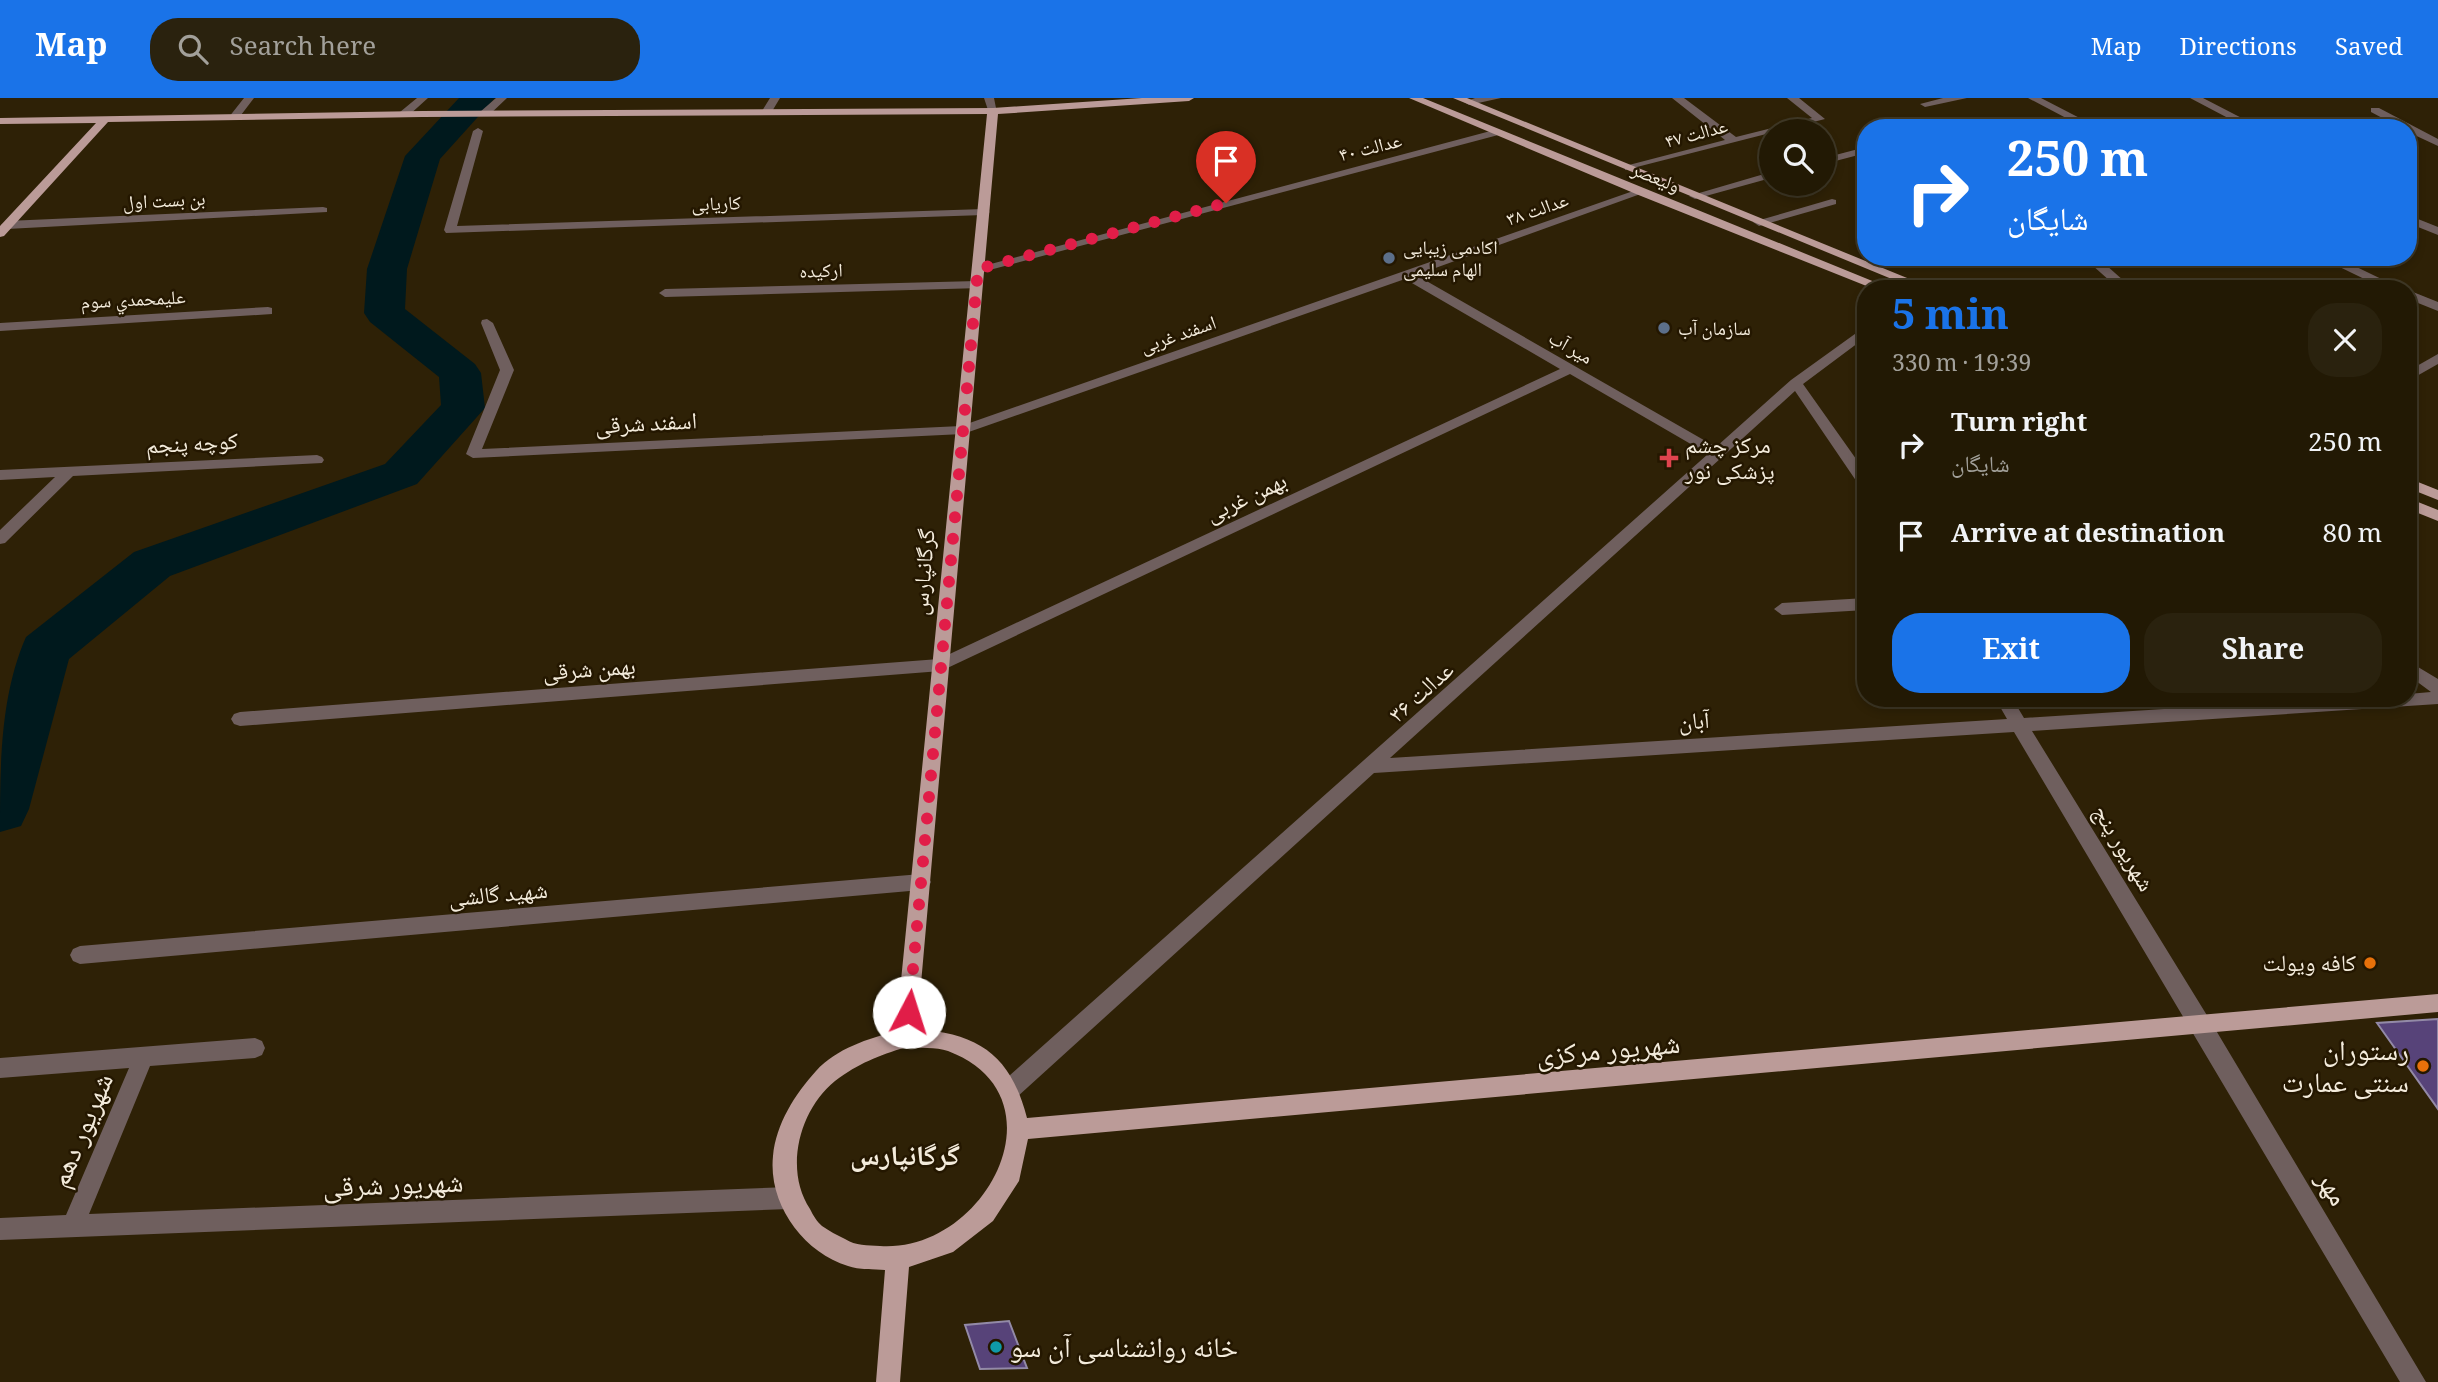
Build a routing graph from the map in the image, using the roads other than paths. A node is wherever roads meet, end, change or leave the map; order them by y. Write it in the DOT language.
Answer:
graph roads {
  1 [pos="249,98"];
  2 [pos="423,98"];
  3 [pos="502,98"];
  4 [pos="775,98"];
  5 [pos="1189,98"];
  6 [pos="1414,98"];
  7 [pos="1496,98"];
  8 [pos="1677,98"];
  9 [pos="1792,98"];
  10 [pos="1962,98"];
  11 [pos="2033,98"];
  12 [pos="2195,98"];
  13 [pos="1463,100"];
  14 [pos="1057,102"];
  15 [pos="991,104"];
  16 [pos="1925,104"];
  17 [pos="2375,110"];
  18 [pos="767,111"];
  19 [pos="404,114"];
  20 [pos="484,114"];
  21 [pos="234,117"];
  22 [pos="105,119"];
  23 [pos="1820,119"];
  24 [pos="2076,119"];
  25 [pos="2238,119"];
  26 [pos="2392,119"];
  27 [pos="0,121"];
  28 [pos="478,131"];
  29 [pos="1498,132"];
  30 [pos="2417,132"];
  31 [pos="1759,134"];
  32 [pos="1734,141"];
  33 [pos="2438,143"];
  34 [pos="1857,152"];
  35 [pos="1836,158"];
  36 [pos="1629,168"];
  37 [pos="1759,178"];
  38 [pos="1640,192"];
  39 [pos="1695,196"];
  40 [pos="1832,202"];
  41 [pos="323,209"];
  42 [pos="984,212"];
  43 [pos="1759,222"];
  44 [pos="2417,223"];
  45 [pos="4,229"];
  46 [pos="2438,231"];
  47 [pos="1857,261"];
  48 [pos="1868,266"];
  49 [pos="2100,266"];
  50 [pos="2345,266"];
  51 [pos="1405,274"];
  52 [pos="977,277"];
  53 [pos="1863,280"];
  54 [pos="1903,280"];
  55 [pos="2116,280"];
  56 [pos="2376,280"];
  57 [pos="666,293"];
  58 [pos="2417,298"];
  59 [pos="2438,307"];
  60 [pos="268,311"];
  61 [pos="487,323"];
  62 [pos="0,327"];
  63 [pos="1857,337"];
  64 [pos="2438,358"];
  65 [pos="1570,369"];
  66 [pos="2417,371"];
  67 [pos="1796,383"];
  68 [pos="963,430"];
  69 [pos="1718,454"];
  70 [pos="317,460"];
  71 [pos="69,472"];
  72 [pos="1857,472"];
  73 [pos="0,475"];
  74 [pos="2417,487"];
  75 [pos="2438,495"];
  76 [pos="2417,507"];
  77 [pos="2438,516"];
  78 [pos="0,539"];
  79 [pos="1857,605"];
  80 [pos="1782,609"];
  81 [pos="941,665"];
  82 [pos="2417,673"];
  83 [pos="2438,688"];
  84 [pos="2438,698"];
  85 [pos="2417,699"];
  86 [pos="2009,707"];
  87 [pos="2293,707"];
  88 [pos="240,719"];
  89 [pos="2020,724"];
  90 [pos="1373,766"];
  91 [pos="921,882"];
  92 [pos="80,955"];
  93 [pos="2438,1003"];
  94 [pos="2201,1024"];
  95 [pos="906,1038"];
  96 [pos="255,1048"];
  97 [pos="144,1056"];
  98 [pos="0,1068"];
  99 [pos="1009,1090"];
  100 [pos="1019,1129"];
  101 [pos="789,1198"];
  102 [pos="72,1227"];
  103 [pos="0,1229"];
  104 [pos="898,1259"];
  105 [pos="888,1382"];
  106 [pos="2414,1382"];
  1 -- 21 [label="street"];
  2 -- 19 [label="street"];
  3 -- 20 [label="street"];
  4 -- 18 [label="street"];
  5 -- 14 [label="main road"];
  6 -- 29 [label="main road, ولیعصر"];
  7 -- 13 [label="street"];
  8 -- 32 [label="street"];
  9 -- 23 [label="street, عدالت ۴۷"];
  10 -- 16 [label="street"];
  11 -- 24 [label="street"];
  12 -- 25 [label="street"];
  13 -- 36 [label="main road, ولیعصر"];
  14 -- 15 [label="main road"];
  15 -- 18 [label="main road"];
  15 -- 42 [label="main road, گرگانپارس"];
  17 -- 26 [label="street"];
  18 -- 20 [label="main road"];
  19 -- 20 [label="main road"];
  19 -- 21 [label="main road"];
  21 -- 22 [label="main road"];
  22 -- 27 [label="main road"];
  22 -- 45 [label="main road"];
  28 -- 42 [label="street, کاریابی"];
  29 -- 38 [label="main road, ولیعصر"];
  29 -- 52 [label="street, عدالت ۴۰"];
  30 -- 33 [label="street"];
  31 -- 32 [label="street, عدالت ۴۷"];
  32 -- 36 [label="street, عدالت ۴۷"];
  34 -- 35 [label="street"];
  36 -- 39 [label="main road, ولیعصر"];
  37 -- 39 [label="street"];
  38 -- 51 [label="street, عدالت ۳۸"];
  38 -- 53 [label="main road, ولیعصر"];
  39 -- 43 [label="main road, ولیعصر"];
  40 -- 43 [label="street"];
  41 -- 45 [label="street, بن بست اول"];
  42 -- 52 [label="main road, گرگانپارس"];
  43 -- 47 [label="main road, ولیعصر"];
  44 -- 46 [label="street"];
  48 -- 54 [label="main road, ولیعصر"];
  49 -- 55 [label="street"];
  50 -- 56 [label="street"];
  51 -- 65 [label="street, میر آب"];
  51 -- 68 [label="street, اسفند غربی"];
  52 -- 57 [label="street, ارکیده"];
  52 -- 68 [label="main road, گرگانپارس"];
  58 -- 59 [label="street"];
  60 -- 62 [label="street, عليمحمدي سوم"];
  61 -- 68 [label="street, اسفند شرقی"];
  63 -- 67 [label="street, عدالت ۳۶"];
  64 -- 66 [label="street"];
  65 -- 69 [label="street, میر آب"];
  65 -- 81 [label="street, بهمن غربی"];
  67 -- 69 [label="street, عدالت ۳۶"];
  67 -- 72 [label="street"];
  68 -- 81 [label="main road, گرگانپارس"];
  69 -- 90 [label="street, عدالت ۳۶"];
  70 -- 71 [label="street, کوچه پنجم"];
  71 -- 73 [label="street, کوچه پنجم"];
  71 -- 78 [label="street"];
  74 -- 75 [label="main road"];
  76 -- 77 [label="main road"];
  79 -- 80 [label="street"];
  81 -- 88 [label="street, بهمن شرقی"];
  81 -- 91 [label="main road, گرگانپارس"];
  82 -- 83 [label="street"];
  84 -- 85 [label="street, آبان"];
  86 -- 89 [label="street, شهریور پنج"];
  87 -- 89 [label="street, آبان"];
  89 -- 90 [label="street, آبان"];
  89 -- 94 [label="street, شهریور پنج"];
  90 -- 99 [label="street, عدالت ۳۶"];
  91 -- 92 [label="street, شهید گالشی"];
  91 -- 95 [label="main road, گرگانپارس"];
  93 -- 94 [label="main road, شهریور مرکزی"];
  94 -- 100 [label="main road, شهریور مرکزی"];
  94 -- 106 [label="street, مهر"];
  95 -- 99 [label="main road"];
  95 -- 101 [label="main road"];
  96 -- 97 [label="street, شهریور دهم"];
  97 -- 98 [label="street, شهریور دهم"];
  97 -- 102 [label="street, شهریور دهم"];
  99 -- 100 [label="main road"];
  100 -- 104 [label="main road"];
  101 -- 102 [label="street, شهریور شرقی"];
  101 -- 104 [label="main road"];
  102 -- 103 [label="street, شهریور شرقی"];
  104 -- 105 [label="main road"];
}
